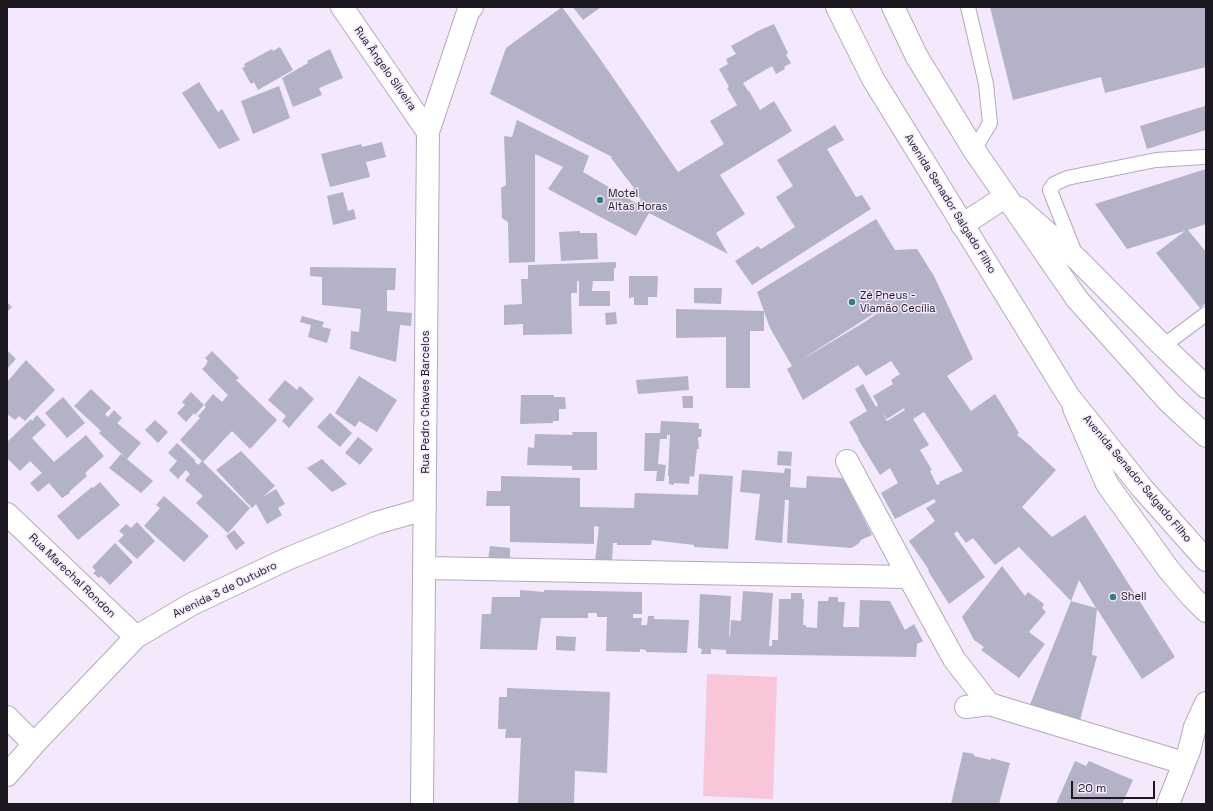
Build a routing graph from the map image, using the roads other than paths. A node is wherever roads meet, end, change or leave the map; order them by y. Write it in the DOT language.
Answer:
graph roads {
  1 [pos="342,7"];
  2 [pos="472,7"];
  3 [pos="837,7"];
  4 [pos="893,7"];
  5 [pos="968,7"];
  6 [pos="428,132"];
  7 [pos="974,150"];
  8 [pos="1204,157"];
  9 [pos="1005,196"];
  10 [pos="962,225"];
  11 [pos="1077,259"];
  12 [pos="1206,314"];
  13 [pos="1163,346"];
  14 [pos="1206,387"];
  15 [pos="1069,397"];
  16 [pos="1206,436"];
  17 [pos="847,461"];
  18 [pos="425,508"];
  19 [pos="7,514"];
  20 [pos="1206,560"];
  21 [pos="425,568"];
  22 [pos="909,577"];
  23 [pos="1206,611"];
  24 [pos="136,637"];
  25 [pos="1206,702"];
  26 [pos="989,704"];
  27 [pos="966,708"];
  28 [pos="7,717"];
  29 [pos="1206,735"];
  30 [pos="34,744"];
  31 [pos="1187,757"];
  32 [pos="7,775"];
  33 [pos="422,804"];
  34 [pos="1168,804"];
  1 -- 6 [label="street, Rua Ângelo Silveira"];
  2 -- 6 [label="street, Rua Pedro Chaves Barcelos"];
  3 -- 10 [label="street, Avenida Senador Salgado Filho"];
  4 -- 7 [label="street"];
  5 -- 7 [label="lane"];
  6 -- 18 [label="street, Rua Pedro Chaves Barcelos"];
  7 -- 9 [label="street"];
  8 -- 11 [label="lane"];
  9 -- 10 [label="street"];
  9 -- 11 [label="street"];
  9 -- 16 [label="street"];
  10 -- 15 [label="street, Avenida Senador Salgado Filho"];
  11 -- 13 [label="street"];
  12 -- 13 [label="lane"];
  13 -- 14 [label="street"];
  15 -- 20 [label="street, Avenida Senador Salgado Filho"];
  15 -- 23 [label="street, Avenida Senador Salgado Filho"];
  17 -- 22 [label="street"];
  18 -- 21 [label="street, Rua Pedro Chaves Barcelos"];
  18 -- 24 [label="street, Avenida 3 de Outubro"];
  19 -- 24 [label="street, Rua Marechal Rondon"];
  21 -- 22 [label="street"];
  21 -- 33 [label="street, Rua Pedro Chaves Barcelos"];
  22 -- 26 [label="street"];
  24 -- 30 [label="street, Avenida 3 de Outubro"];
  25 -- 31 [label="street"];
  26 -- 27 [label="street"];
  26 -- 31 [label="street"];
  28 -- 30 [label="street"];
  29 -- 31 [label="street"];
  30 -- 32 [label="street, Avenida 3 de Outubro"];
  31 -- 34 [label="street"];
}
